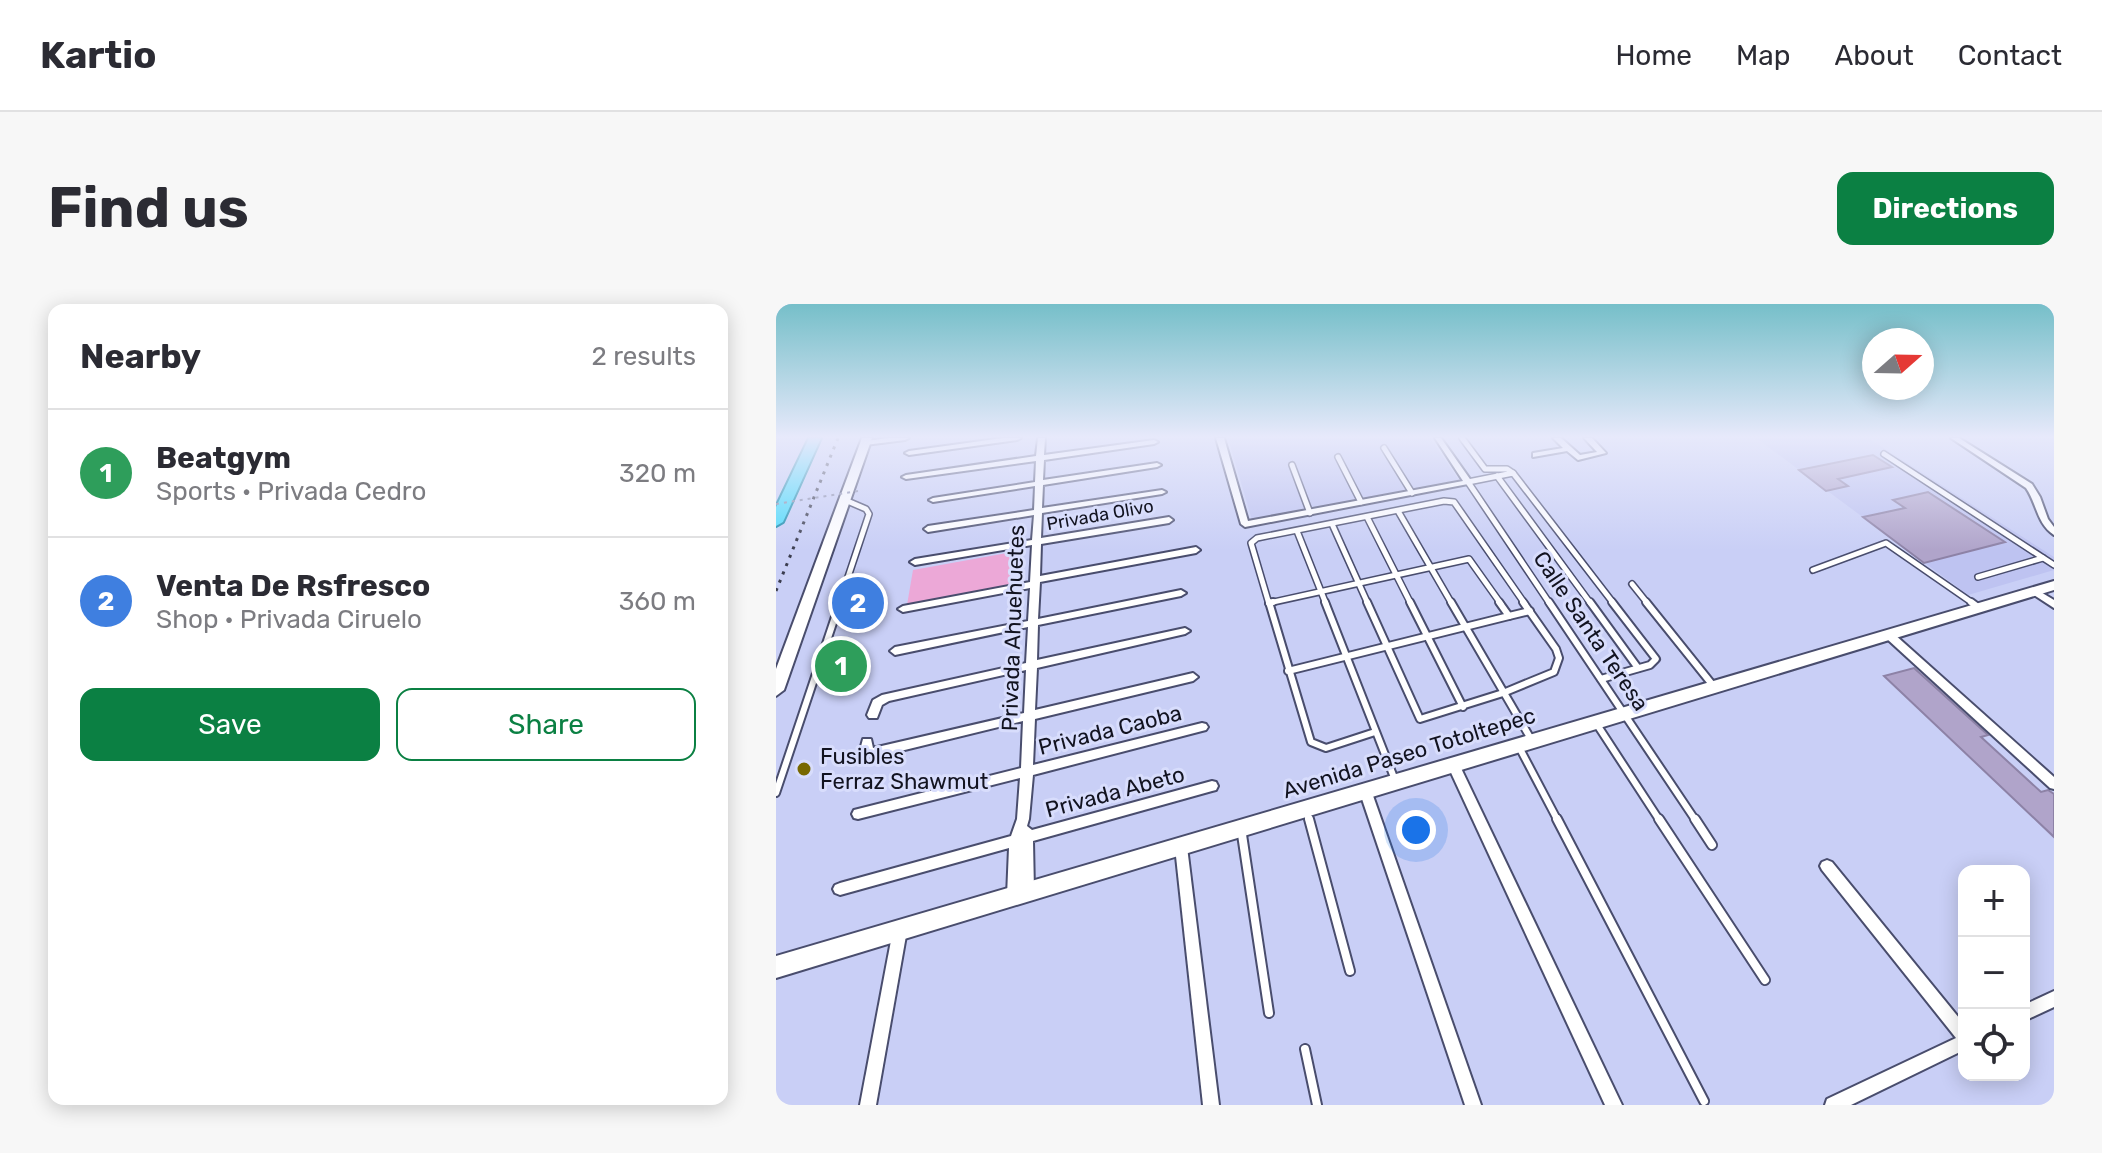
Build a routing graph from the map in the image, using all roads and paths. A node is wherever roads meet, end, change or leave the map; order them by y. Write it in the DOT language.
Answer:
graph roads {
  1 [pos="798,475"];
  2 [pos="854,475"];
  3 [pos="917,475"];
  4 [pos="1039,475"];
  5 [pos="1089,475"];
  6 [pos="1231,475"];
  7 [pos="1296,475"];
  8 [pos="1347,475"];
  9 [pos="1401,475"];
  10 [pos="1463,475"];
  11 [pos="1500,475"];
  12 [pos="1515,475"];
  13 [pos="1917,475"];
  14 [pos="2012,475"];
  15 [pos="1497,476"];
  16 [pos="906,477"];
  17 [pos="1468,482"];
  18 [pos="1039,483"];
  19 [pos="858,491"];
  20 [pos="1162,492"];
  21 [pos="1412,493"];
  22 [pos="845,500"];
  23 [pos="933,500"];
  24 [pos="1361,502"];
  25 [pos="776,504"];
  26 [pos="1039,511"];
  27 [pos="1398,511"];
  28 [pos="1310,513"];
  29 [pos="1367,517"];
  30 [pos="1169,520"];
  31 [pos="776,522"];
  32 [pos="1332,524"];
  33 [pos="928,529"];
  34 [pos="1297,531"];
  35 [pos="2054,532"];
  36 [pos="1036,542"];
  37 [pos="1196,550"];
  38 [pos="2043,558"];
  39 [pos="915,562"];
  40 [pos="2054,565"];
  41 [pos="1431,566"];
  42 [pos="1813,570"];
  43 [pos="1396,574"];
  44 [pos="1978,577"];
  45 [pos="1035,582"];
  46 [pos="1360,582"];
  47 [pos="1632,584"];
  48 [pos="2054,585"];
  49 [pos="1321,591"];
  50 [pos="2034,591"];
  51 [pos="1181,593"];
  52 [pos="1269,603"];
  53 [pos="2054,605"];
  54 [pos="1979,608"];
  55 [pos="903,609"];
  56 [pos="1530,611"];
  57 [pos="1509,616"];
  58 [pos="1033,623"];
  59 [pos="1464,627"];
  60 [pos="1185,631"];
  61 [pos="1427,635"];
  62 [pos="1890,636"];
  63 [pos="1386,645"];
  64 [pos="895,651"];
  65 [pos="1344,656"];
  66 [pos="1032,665"];
  67 [pos="1638,668"];
  68 [pos="1288,671"];
  69 [pos="1193,677"];
  70 [pos="1601,679"];
  71 [pos="1715,688"];
  72 [pos="776,690"];
  73 [pos="1503,693"];
  74 [pos="1463,707"];
  75 [pos="1625,714"];
  76 [pos="873,715"];
  77 [pos="1030,715"];
  78 [pos="1596,723"];
  79 [pos="1202,727"];
  80 [pos="1375,732"];
  81 [pos="867,742"];
  82 [pos="1525,743"];
  83 [pos="1453,764"];
  84 [pos="1027,771"];
  85 [pos="1395,781"];
  86 [pos="2054,784"];
  87 [pos="1212,786"];
  88 [pos="1365,790"];
  89 [pos="776,793"];
  90 [pos="1306,808"];
  91 [pos="858,814"];
  92 [pos="1241,828"];
  93 [pos="1022,838"];
  94 [pos="1712,845"];
  95 [pos="1181,847"];
  96 [pos="1827,866"];
  97 [pos="840,889"];
  98 [pos="1020,894"];
  99 [pos="900,930"];
  100 [pos="777,969"];
  101 [pos="1350,971"];
  102 [pos="1765,980"];
  103 [pos="2054,999"];
  104 [pos="2030,1010"];
  105 [pos="1269,1013"];
  106 [pos="1958,1029"];
  107 [pos="1958,1045"];
  108 [pos="1305,1049"];
  109 [pos="1704,1101"];
  110 [pos="868,1105"];
  111 [pos="1211,1105"];
  112 [pos="1317,1105"];
  113 [pos="1473,1105"];
  114 [pos="1614,1105"];
  115 [pos="1833,1105"];
  1 -- 31 [label="highway"];
  2 -- 22 [label="main road"];
  3 -- 16 [label="street"];
  4 -- 18 [label="street, Privada Ahuehuetes"];
  5 -- 18 [label="street"];
  6 -- 28 [label="street"];
  7 -- 28 [label="lane"];
  8 -- 24 [label="lane"];
  9 -- 21 [label="lane"];
  10 -- 17 [label="street, Calle Santa Teresa"];
  11 -- 15 [label="lane"];
  12 -- 67 [label="lane"];
  13 -- 38 [label="lane"];
  14 -- 35 [label="street"];
  15 -- 17 [label="lane"];
  15 -- 67 [label="lane"];
  17 -- 21 [label="street"];
  17 -- 70 [label="lane, Calle Santa Teresa"];
  18 -- 23 [label="street"];
  18 -- 26 [label="street, Privada Ahuehuetes"];
  19 -- 25 [label="path, bridge"];
  20 -- 26 [label="street"];
  21 -- 24 [label="street"];
  22 -- 72 [label="main road"];
  22 -- 89 [label="lane"];
  24 -- 28 [label="street"];
  26 -- 33 [label="street"];
  26 -- 36 [label="street, Privada Ahuehuetes"];
  27 -- 29 [label="lane"];
  27 -- 41 [label="lane"];
  27 -- 56 [label="lane"];
  29 -- 32 [label="lane"];
  29 -- 43 [label="lane"];
  30 -- 36 [label="street, Privada Olivo"];
  32 -- 34 [label="lane"];
  32 -- 46 [label="lane"];
  34 -- 49 [label="lane"];
  34 -- 52 [label="lane"];
  36 -- 39 [label="street, Privada Olivo"];
  36 -- 45 [label="street, Privada Ahuehuetes"];
  37 -- 45 [label="street"];
  38 -- 40 [label="lane"];
  38 -- 44 [label="lane"];
  41 -- 43 [label="lane"];
  41 -- 57 [label="lane"];
  41 -- 59 [label="lane"];
  42 -- 54 [label="lane"];
  43 -- 46 [label="lane"];
  43 -- 61 [label="lane"];
  45 -- 55 [label="street"];
  45 -- 58 [label="street, Privada Ahuehuetes"];
  46 -- 49 [label="lane"];
  46 -- 63 [label="lane"];
  47 -- 71 [label="lane"];
  48 -- 50 [label="main road, Avenida Paseo Totoltepec"];
  49 -- 52 [label="lane"];
  49 -- 65 [label="lane"];
  50 -- 53 [label="street"];
  50 -- 54 [label="main road, Avenida Paseo Totoltepec"];
  51 -- 58 [label="street"];
  52 -- 68 [label="lane"];
  54 -- 62 [label="main road, Avenida Paseo Totoltepec"];
  56 -- 57 [label="lane"];
  56 -- 73 [label="lane"];
  57 -- 59 [label="lane"];
  58 -- 64 [label="street"];
  58 -- 66 [label="street, Privada Ahuehuetes"];
  59 -- 61 [label="lane"];
  59 -- 73 [label="lane"];
  60 -- 66 [label="street"];
  61 -- 63 [label="lane"];
  61 -- 74 [label="lane"];
  62 -- 71 [label="main road, Avenida Paseo Totoltepec"];
  62 -- 86 [label="street"];
  63 -- 65 [label="lane"];
  63 -- 74 [label="lane"];
  65 -- 68 [label="lane"];
  65 -- 80 [label="lane"];
  66 -- 76 [label="street"];
  66 -- 77 [label="street, Privada Ahuehuetes"];
  67 -- 70 [label="lane"];
  68 -- 80 [label="lane"];
  69 -- 77 [label="street"];
  70 -- 75 [label="lane, Calle Santa Teresa"];
  71 -- 75 [label="main road, Avenida Paseo Totoltepec"];
  73 -- 74 [label="lane"];
  73 -- 82 [label="lane"];
  75 -- 78 [label="main road, Avenida Paseo Totoltepec"];
  75 -- 94 [label="lane, Calle Santa Teresa"];
  77 -- 81 [label="street"];
  77 -- 84 [label="street, Privada Ahuehuetes"];
  78 -- 82 [label="main road, Avenida Paseo Totoltepec"];
  78 -- 102 [label="lane"];
  79 -- 84 [label="street, Privada Caoba"];
  80 -- 85 [label="lane"];
  82 -- 83 [label="main road, Avenida Paseo Totoltepec"];
  82 -- 109 [label="lane"];
  83 -- 85 [label="main road, Avenida Paseo Totoltepec"];
  83 -- 114 [label="street"];
  84 -- 91 [label="street, Privada Caoba"];
  84 -- 93 [label="street, Privada Ahuehuetes"];
  85 -- 88 [label="main road, Avenida Paseo Totoltepec"];
  87 -- 93 [label="street, Privada Abeto"];
  88 -- 90 [label="main road, Avenida Paseo Totoltepec"];
  88 -- 113 [label="street"];
  90 -- 92 [label="main road, Avenida Paseo Totoltepec"];
  90 -- 101 [label="lane"];
  92 -- 95 [label="main road, Avenida Paseo Totoltepec"];
  92 -- 105 [label="lane"];
  93 -- 97 [label="street, Privada Abeto"];
  93 -- 98 [label="street, Privada Ahuehuetes"];
  95 -- 98 [label="main road, Avenida Paseo Totoltepec"];
  95 -- 111 [label="street"];
  96 -- 106 [label="street"];
  98 -- 99 [label="main road, Avenida Paseo Totoltepec"];
  99 -- 100 [label="main road, Avenida Paseo Totoltepec"];
  99 -- 110 [label="street"];
  103 -- 104 [label="street"];
  107 -- 115 [label="street"];
  108 -- 112 [label="lane"];
}
